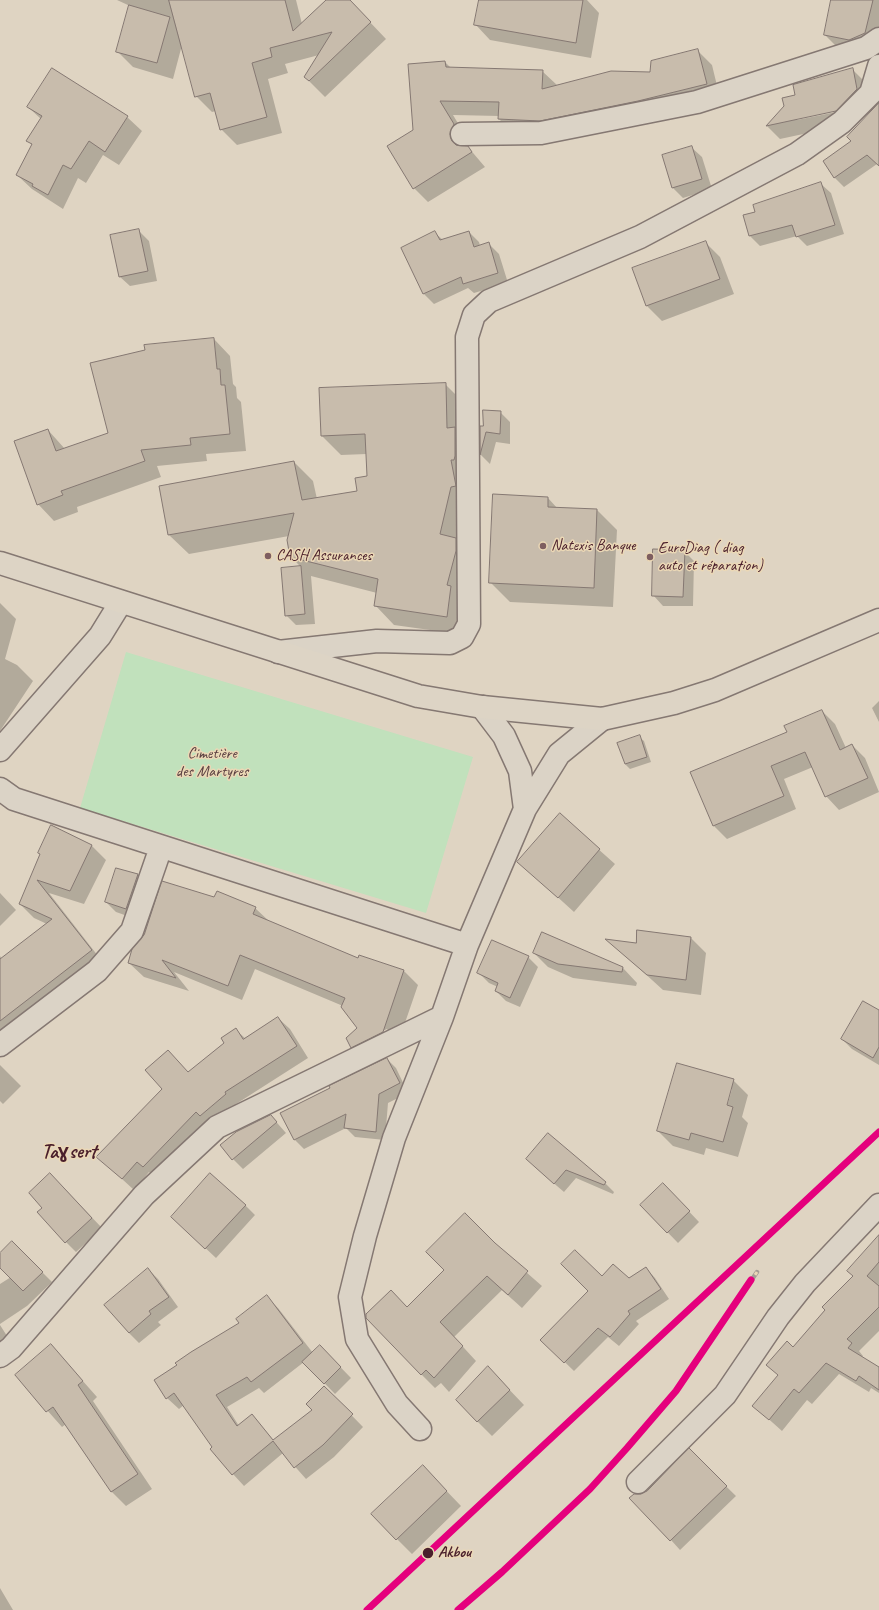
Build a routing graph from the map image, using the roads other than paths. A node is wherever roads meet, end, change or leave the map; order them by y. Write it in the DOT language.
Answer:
graph roads {
  1 [pos="879,39"];
  2 [pos="879,66"];
  3 [pos="462,134"];
  4 [pos="0,563"];
  5 [pos="121,602"];
  6 [pos="879,620"];
  7 [pos="278,652"];
  8 [pos="482,707"];
  9 [pos="602,719"];
  10 [pos="0,750"];
  11 [pos="0,789"];
  12 [pos="525,809"];
  13 [pos="161,846"];
  14 [pos="467,945"];
  15 [pos="442,1016"];
  16 [pos="0,1045"];
  17 [pos="879,1205"];
  18 [pos="0,1356"];
  19 [pos="420,1429"];
  20 [pos="638,1482"];
  1 -- 3 [label="street"];
  2 -- 7 [label="street"];
  4 -- 5 [label="main road"];
  5 -- 7 [label="main road"];
  5 -- 10 [label="street"];
  6 -- 9 [label="main road"];
  7 -- 8 [label="main road"];
  8 -- 9 [label="main road"];
  8 -- 12 [label="street"];
  9 -- 12 [label="street"];
  11 -- 13 [label="street"];
  12 -- 14 [label="street"];
  13 -- 14 [label="street"];
  13 -- 16 [label="street"];
  14 -- 15 [label="street"];
  15 -- 18 [label="street"];
  15 -- 19 [label="street"];
  17 -- 20 [label="street"];
}
